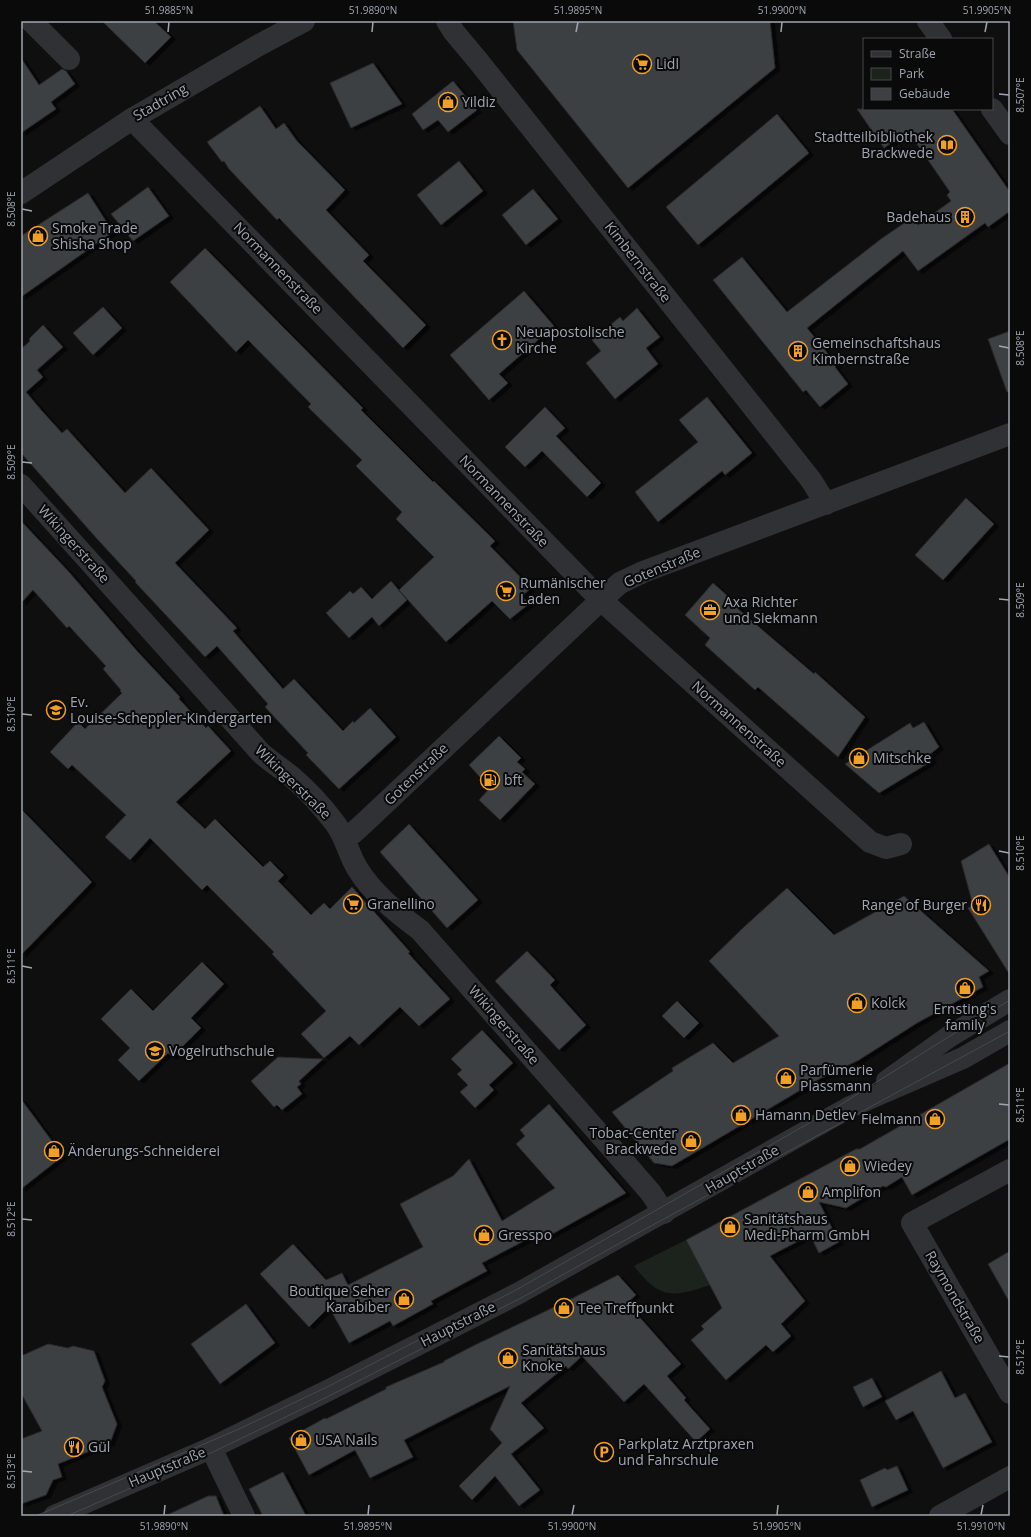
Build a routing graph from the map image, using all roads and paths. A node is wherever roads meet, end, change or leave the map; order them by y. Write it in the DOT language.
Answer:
graph roads {
  1 [pos="31,21"];
  2 [pos="304,21"];
  3 [pos="447,21"];
  4 [pos="928,21"];
  5 [pos="940,38"];
  6 [pos="69,59"];
  7 [pos="993,110"];
  8 [pos="132,119"];
  9 [pos="1010,134"];
  10 [pos="21,193"];
  11 [pos="1010,434"];
  12 [pos="21,485"];
  13 [pos="826,504"];
  14 [pos="601,600"];
  15 [pos="343,837"];
  16 [pos="901,844"];
  17 [pos="1010,1000"];
  18 [pos="1010,1031"];
  19 [pos="850,1107"];
  20 [pos="1010,1170"];
  21 [pos="664,1213"];
  22 [pos="1010,1393"];
  23 [pos="212,1448"];
  24 [pos="1010,1477"];
  25 [pos="54,1516"];
  26 [pos="244,1516"];
  27 [pos="940,1516"];
  1 -- 6 [label="street"];
  2 -- 8 [label="street, Stadtring"];
  3 -- 13 [label="street, Kimbernstraße"];
  4 -- 5 [label="street"];
  7 -- 9 [label="street"];
  8 -- 10 [label="street, Stadtring"];
  8 -- 14 [label="street, Normannenstraße"];
  11 -- 13 [label="street, Gotenstraße"];
  12 -- 15 [label="street, Wikingerstraße"];
  13 -- 14 [label="street, Gotenstraße"];
  14 -- 15 [label="street, Gotenstraße"];
  14 -- 16 [label="street, Normannenstraße"];
  15 -- 21 [label="street, Wikingerstraße"];
  17 -- 19 [label="street, Hauptstraße"];
  18 -- 19 [label="street, Hauptstraße"];
  19 -- 21 [label="street, Hauptstraße"];
  20 -- 22 [label="street, Raymondstraße"];
  21 -- 23 [label="street, Hauptstraße"];
  23 -- 25 [label="street, Hauptstraße"];
  23 -- 26 [label="street"];
  24 -- 27 [label="street"];
}
